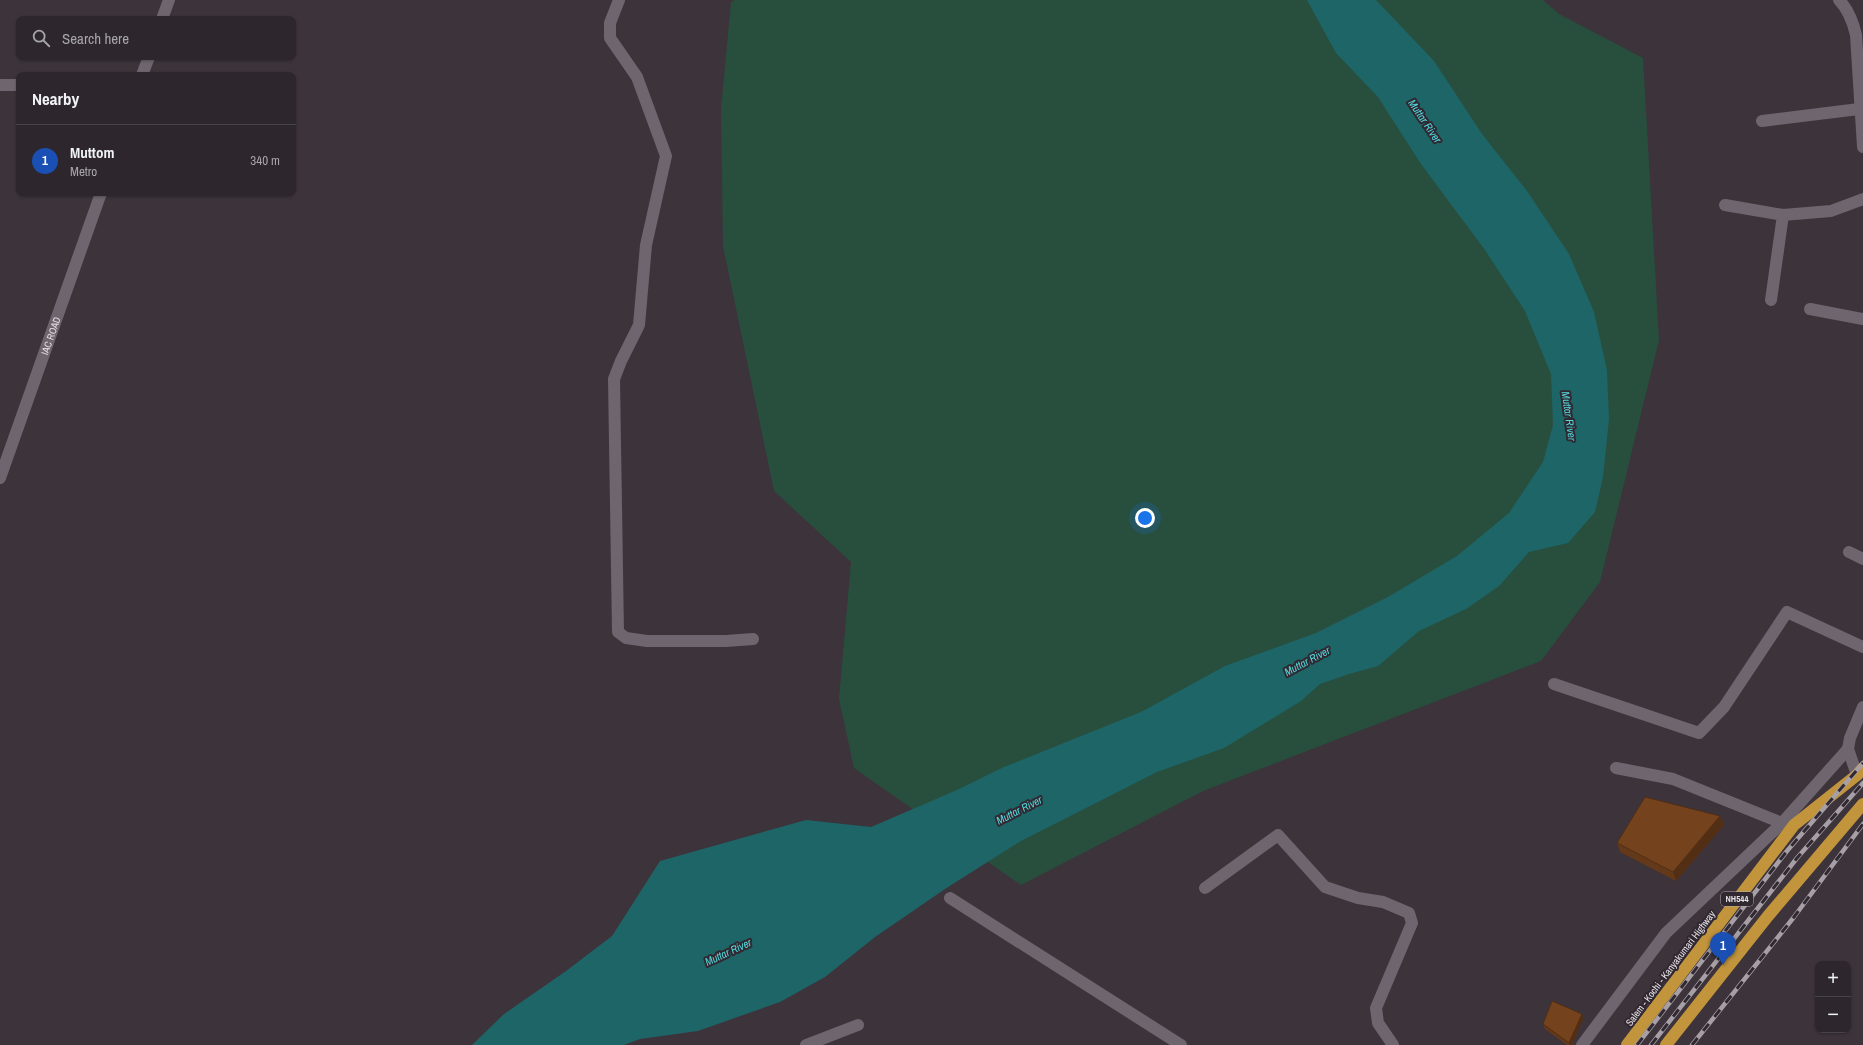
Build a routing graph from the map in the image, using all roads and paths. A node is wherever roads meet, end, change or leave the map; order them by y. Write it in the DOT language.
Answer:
graph roads {
  1 [pos="169,0"];
  2 [pos="620,0"];
  3 [pos="1839,0"];
  4 [pos="163,16"];
  5 [pos="148,60"];
  6 [pos="143,72"];
  7 [pos="0,85"];
  8 [pos="16,85"];
  9 [pos="1859,108"];
  10 [pos="1762,121"];
  11 [pos="1863,147"];
  12 [pos="99,196"];
  13 [pos="1863,199"];
  14 [pos="1725,205"];
  15 [pos="1783,215"];
  16 [pos="1771,300"];
  17 [pos="1810,309"];
  18 [pos="1863,319"];
  19 [pos="0,478"];
  20 [pos="1849,552"];
  21 [pos="1863,559"];
  22 [pos="753,639"];
  23 [pos="1863,647"];
  24 [pos="1554,684"];
  25 [pos="1863,708"];
  26 [pos="1848,749"];
  27 [pos="1616,768"];
  28 [pos="1860,772"];
  29 [pos="1863,804"];
  30 [pos="1782,823"];
  31 [pos="1205,888"];
  32 [pos="950,898"];
  33 [pos="858,1025"];
  34 [pos="806,1045"];
  35 [pos="1181,1045"];
  36 [pos="1394,1045"];
  37 [pos="1582,1045"];
  38 [pos="1627,1045"];
  39 [pos="1666,1045"];
  1 -- 4 [label="street"];
  2 -- 22 [label="street"];
  3 -- 9 [label="street"];
  5 -- 6 [label="street"];
  7 -- 8 [label="street"];
  9 -- 10 [label="street"];
  9 -- 11 [label="street"];
  12 -- 19 [label="street, IAC ROAD"];
  13 -- 15 [label="street"];
  14 -- 15 [label="street"];
  15 -- 16 [label="street"];
  17 -- 18 [label="street"];
  20 -- 21 [label="street"];
  23 -- 24 [label="street"];
  25 -- 26 [label="street"];
  26 -- 28 [label="street"];
  26 -- 30 [label="street"];
  27 -- 30 [label="street"];
  28 -- 38 [label="highway, Salem - Kochi - Kanyakumari Highway / NH544"];
  29 -- 39 [label="highway"];
  30 -- 37 [label="street"];
  31 -- 36 [label="street"];
  32 -- 35 [label="street"];
  33 -- 34 [label="street"];
}
